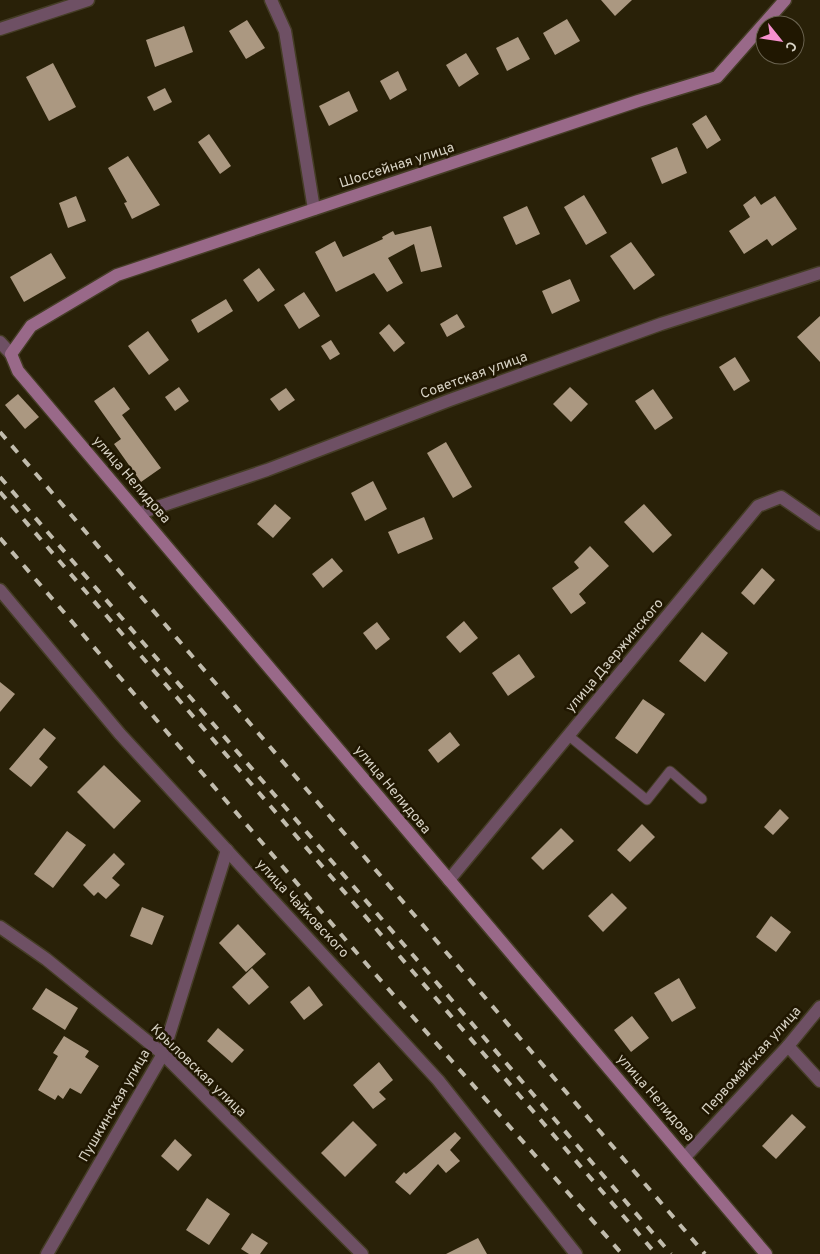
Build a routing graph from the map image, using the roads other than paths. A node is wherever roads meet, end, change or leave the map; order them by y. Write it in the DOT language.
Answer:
graph roads {
  1 [pos="88,0"];
  2 [pos="271,0"];
  3 [pos="785,0"];
  4 [pos="0,29"];
  5 [pos="314,209"];
  6 [pos="820,272"];
  7 [pos="0,342"];
  8 [pos="11,354"];
  9 [pos="140,513"];
  10 [pos="820,524"];
  11 [pos="0,590"];
  12 [pos="569,736"];
  13 [pos="702,799"];
  14 [pos="227,850"];
  15 [pos="449,880"];
  16 [pos="0,927"];
  17 [pos="820,1007"];
  18 [pos="788,1046"];
  19 [pos="163,1054"];
  20 [pos="820,1081"];
  21 [pos="686,1156"];
  22 [pos="47,1254"];
  23 [pos="362,1254"];
  24 [pos="576,1254"];
  25 [pos="766,1254"];
  1 -- 4 [label="street"];
  2 -- 5 [label="street"];
  3 -- 5 [label="main road, Шоссейная улица"];
  5 -- 8 [label="main road, Шоссейная улица"];
  6 -- 9 [label="street, Советская улица"];
  7 -- 8 [label="street, улица Нелидова"];
  8 -- 9 [label="main road, улица Нелидова"];
  9 -- 15 [label="main road, улица Нелидова"];
  10 -- 12 [label="street, улица Дзержинского"];
  11 -- 14 [label="street, улица Чайковского"];
  12 -- 13 [label="lane"];
  12 -- 15 [label="street, улица Дзержинского"];
  14 -- 19 [label="street, Пушкинская улица"];
  14 -- 24 [label="street, улица Чайковского"];
  15 -- 21 [label="main road, улица Нелидова"];
  16 -- 19 [label="street, Крыловская улица"];
  17 -- 18 [label="street, Первомайская улица"];
  18 -- 20 [label="street"];
  18 -- 21 [label="street, Первомайская улица"];
  19 -- 22 [label="street, Пушкинская улица"];
  19 -- 23 [label="street, Крыловская улица"];
  21 -- 25 [label="main road, улица Нелидова"];
}
